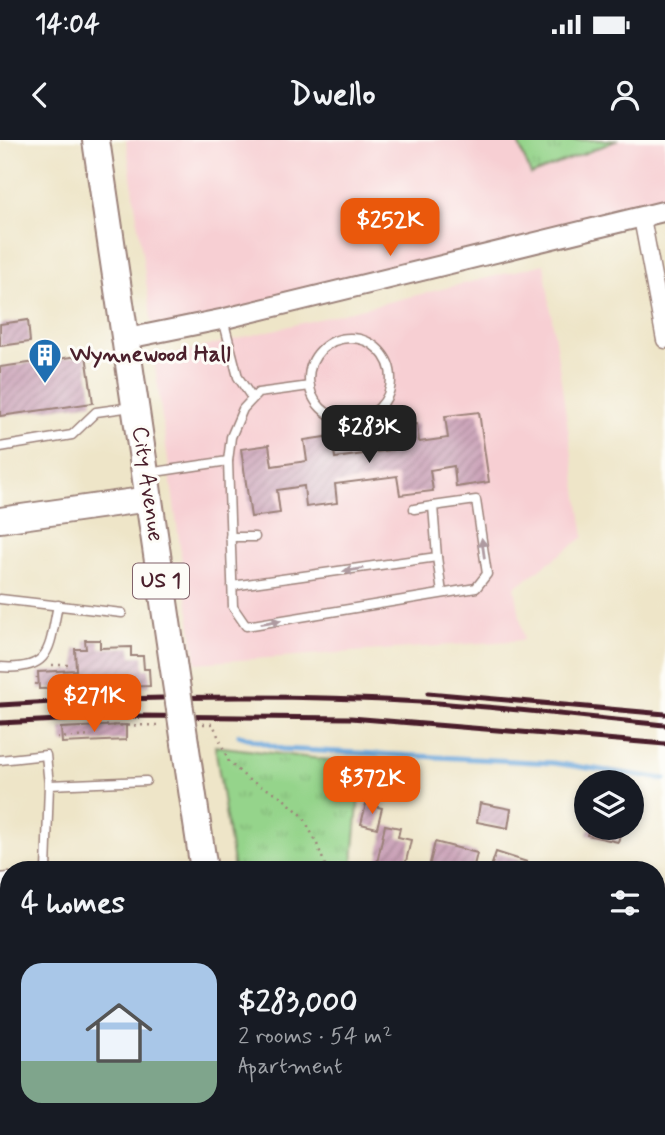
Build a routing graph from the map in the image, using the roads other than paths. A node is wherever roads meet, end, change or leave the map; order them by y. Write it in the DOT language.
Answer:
graph roads {
  1 [pos="96,140"];
  2 [pos="665,211"];
  3 [pos="642,218"];
  4 [pos="223,318"];
  5 [pos="125,339"];
  6 [pos="665,340"];
  7 [pos="310,386"];
  8 [pos="252,398"];
  9 [pos="135,407"];
  10 [pos="0,447"];
  11 [pos="228,461"];
  12 [pos="147,486"];
  13 [pos="433,506"];
  14 [pos="414,509"];
  15 [pos="0,520"];
  16 [pos="230,537"];
  17 [pos="255,537"];
  18 [pos="437,557"];
  19 [pos="232,586"];
  20 [pos="442,593"];
  21 [pos="0,599"];
  22 [pos="58,606"];
  23 [pos="122,612"];
  24 [pos="0,667"];
  25 [pos="0,760"];
  26 [pos="146,781"];
  27 [pos="49,785"];
  28 [pos="46,861"];
  29 [pos="203,861"];
  1 -- 5 [label="highway, City Avenue / US 1"];
  2 -- 3 [label="street"];
  3 -- 4 [label="street"];
  3 -- 6 [label="street"];
  4 -- 5 [label="street"];
  4 -- 8 [label="lane"];
  5 -- 9 [label="highway, City Avenue / US 1"];
  7 -- 7 [label="lane"];
  7 -- 8 [label="lane"];
  8 -- 11 [label="lane"];
  9 -- 10 [label="lane"];
  9 -- 12 [label="highway, City Avenue / US 1"];
  11 -- 12 [label="lane"];
  11 -- 16 [label="lane"];
  12 -- 15 [label="main road"];
  12 -- 29 [label="highway, City Avenue / US 1, bridge"];
  13 -- 14 [label="lane"];
  13 -- 18 [label="lane"];
  20 -- 13 [label="lane, one-way"];
  16 -- 17 [label="lane"];
  16 -- 19 [label="lane"];
  18 -- 19 [label="lane, one-way"];
  18 -- 20 [label="lane"];
  19 -- 20 [label="lane, one-way"];
  21 -- 22 [label="lane"];
  22 -- 23 [label="lane"];
  22 -- 24 [label="lane"];
  25 -- 27 [label="lane"];
  26 -- 27 [label="lane"];
  27 -- 28 [label="lane"];
}
